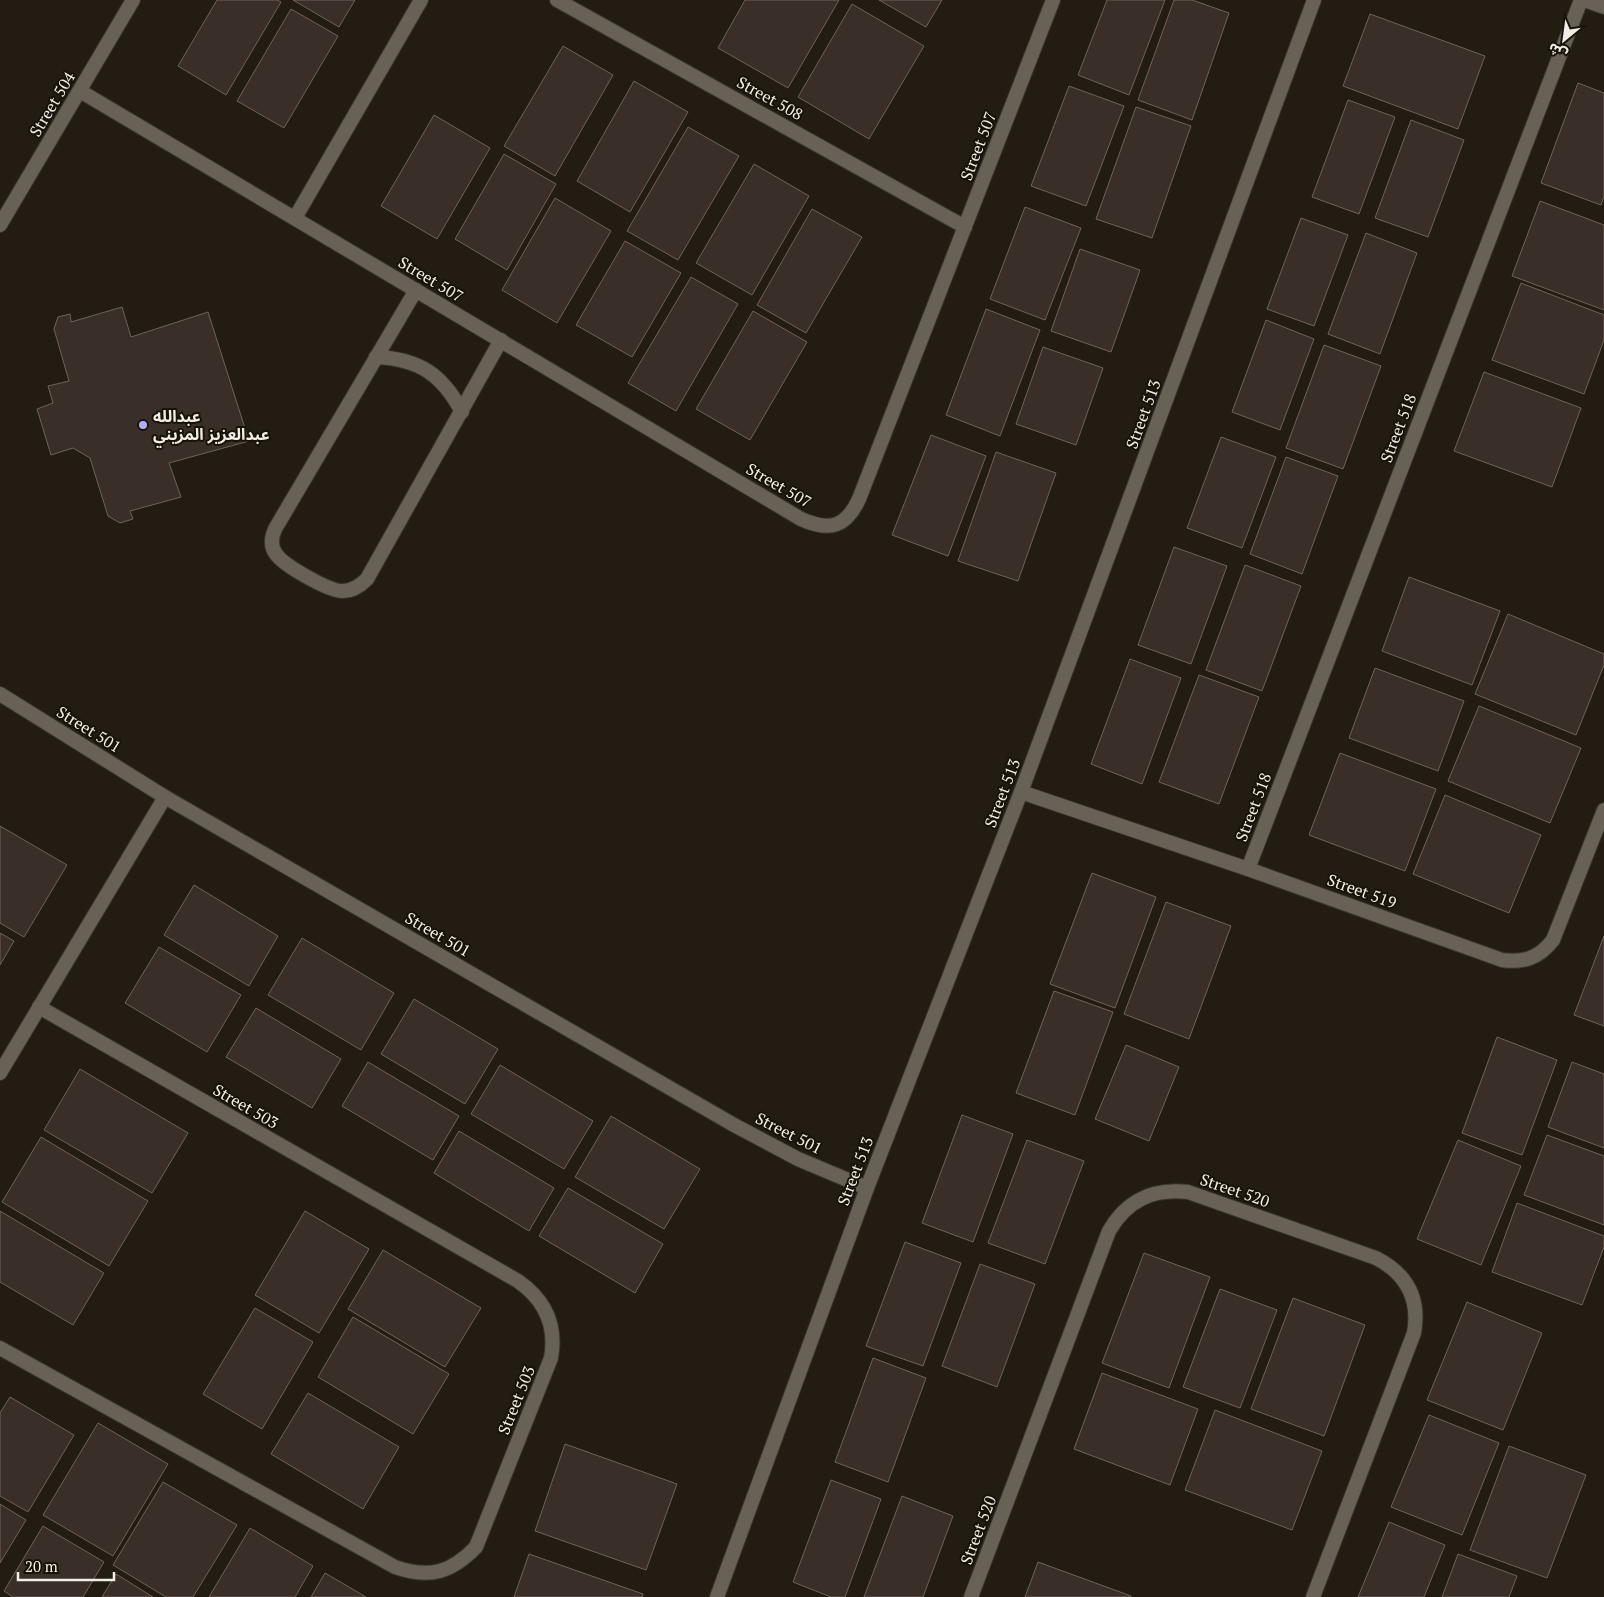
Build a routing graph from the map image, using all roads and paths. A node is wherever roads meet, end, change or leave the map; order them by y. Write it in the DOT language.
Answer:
graph roads {
  1 [pos="133,0"];
  2 [pos="421,0"];
  3 [pos="557,0"];
  4 [pos="1053,0"];
  5 [pos="1314,0"];
  6 [pos="1582,0"];
  7 [pos="1604,7"];
  8 [pos="80,91"];
  9 [pos="294,218"];
  10 [pos="0,225"];
  11 [pos="965,227"];
  12 [pos="416,290"];
  13 [pos="501,340"];
  14 [pos="376,357"];
  15 [pos="462,412"];
  16 [pos="0,694"];
  17 [pos="1022,792"];
  18 [pos="165,797"];
  19 [pos="1604,810"];
  20 [pos="1248,869"];
  21 [pos="39,1007"];
  22 [pos="0,1073"];
  23 [pos="867,1188"];
  24 [pos="0,1348"];
  25 [pos="717,1597"];
  26 [pos="972,1597"];
  27 [pos="1313,1597"];
  1 -- 8 [label="street, Street 504"];
  2 -- 9 [label="street"];
  3 -- 11 [label="street, Street 508"];
  4 -- 11 [label="street, Street 507"];
  5 -- 17 [label="street, Street 513"];
  6 -- 7 [label="street"];
  6 -- 20 [label="street, Street 518"];
  8 -- 9 [label="street, Street 507"];
  8 -- 10 [label="street, Street 504"];
  9 -- 12 [label="street, Street 507"];
  11 -- 13 [label="street, Street 507"];
  12 -- 13 [label="street, Street 507"];
  12 -- 14 [label="street"];
  13 -- 15 [label="street"];
  14 -- 15 [label="street"];
  14 -- 15 [label="street"];
  16 -- 18 [label="street, Street 501"];
  17 -- 20 [label="street, Street 519"];
  17 -- 23 [label="street, Street 513"];
  18 -- 21 [label="street"];
  18 -- 23 [label="street, Street 501"];
  19 -- 20 [label="street, Street 519"];
  21 -- 22 [label="street"];
  21 -- 24 [label="street, Street 503"];
  23 -- 25 [label="street, Street 513"];
  26 -- 27 [label="street, Street 520"];
}
